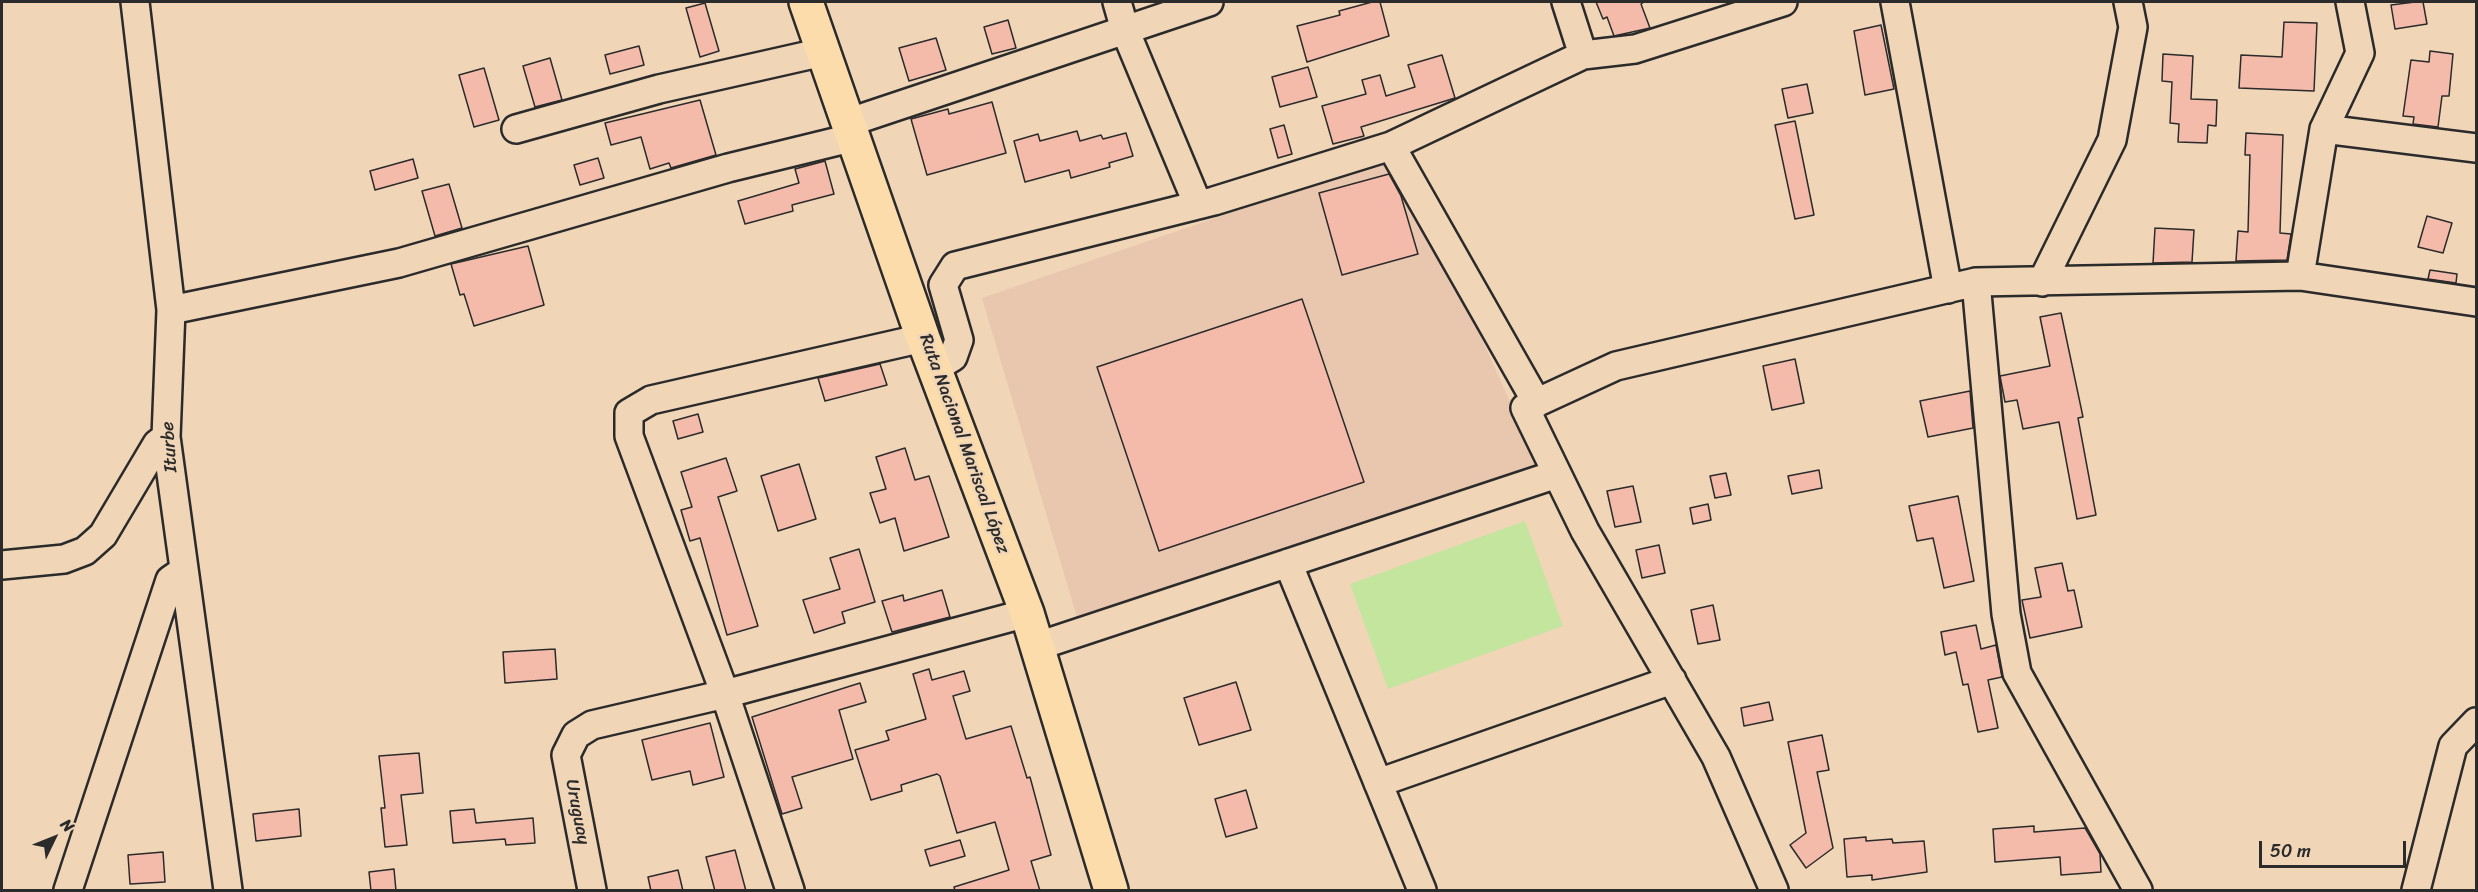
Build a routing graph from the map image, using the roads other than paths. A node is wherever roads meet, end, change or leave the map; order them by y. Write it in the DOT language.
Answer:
graph roads {
  1 [pos="135,2"];
  2 [pos="806,2"];
  3 [pos="1117,2"];
  4 [pos="1209,2"];
  5 [pos="1566,2"];
  6 [pos="1783,2"];
  7 [pos="1895,2"];
  8 [pos="2128,2"];
  9 [pos="2350,2"];
  10 [pos="1125,30"];
  11 [pos="823,52"];
  12 [pos="1583,55"];
  13 [pos="516,129"];
  14 [pos="2324,129"];
  15 [pos="853,130"];
  16 [pos="1391,146"];
  17 [pos="2476,148"];
  18 [pos="1198,205"];
  19 [pos="2300,276"];
  20 [pos="1976,282"];
  21 [pos="2042,282"];
  22 [pos="1948,289"];
  23 [pos="2476,302"];
  24 [pos="171,310"];
  25 [pos="923,338"];
  26 [pos="934,368"];
  27 [pos="1537,403"];
  28 [pos="166,437"];
  29 [pos="1557,474"];
  30 [pos="1288,563"];
  31 [pos="2,565"];
  32 [pos="183,571"];
  33 [pos="1027,613"];
  34 [pos="1038,646"];
  35 [pos="1672,681"];
  36 [pos="725,694"];
  37 [pos="2476,722"];
  38 [pos="1378,783"];
  39 [pos="68,891"];
  40 [pos="228,891"];
  41 [pos="592,891"];
  42 [pos="790,891"];
  43 [pos="1111,891"];
  44 [pos="1422,891"];
  45 [pos="1774,891"];
  46 [pos="2138,891"];
  47 [pos="2416,891"];
  1 -- 24 [label="street, Iturbe"];
  2 -- 11 [label="highway, Ruta Nacional Mariscal López"];
  3 -- 10 [label="street"];
  4 -- 10 [label="street"];
  5 -- 12 [label="street"];
  6 -- 12 [label="street"];
  7 -- 22 [label="street"];
  8 -- 21 [label="street"];
  9 -- 14 [label="street"];
  10 -- 15 [label="street"];
  10 -- 18 [label="street"];
  11 -- 13 [label="street"];
  11 -- 15 [label="highway, Ruta Nacional Mariscal López"];
  12 -- 16 [label="street"];
  14 -- 17 [label="street"];
  14 -- 19 [label="street"];
  15 -- 24 [label="street"];
  15 -- 25 [label="highway, Ruta Nacional Mariscal López"];
  16 -- 18 [label="street"];
  16 -- 27 [label="street"];
  18 -- 26 [label="street"];
  19 -- 21 [label="street"];
  19 -- 23 [label="street"];
  20 -- 21 [label="street"];
  20 -- 22 [label="street"];
  20 -- 46 [label="street"];
  22 -- 27 [label="street"];
  24 -- 28 [label="street, Iturbe"];
  25 -- 26 [label="highway, Ruta Nacional Mariscal López"];
  25 -- 36 [label="street"];
  26 -- 33 [label="highway, Ruta Nacional Mariscal López"];
  27 -- 29 [label="street"];
  28 -- 31 [label="street"];
  28 -- 32 [label="street, Iturbe"];
  29 -- 30 [label="street"];
  29 -- 35 [label="street"];
  30 -- 34 [label="street"];
  30 -- 38 [label="street"];
  32 -- 39 [label="street"];
  32 -- 40 [label="street, Iturbe"];
  33 -- 34 [label="highway, Ruta Nacional Mariscal López"];
  33 -- 36 [label="street"];
  34 -- 43 [label="highway, Ruta Nacional Mariscal López"];
  35 -- 38 [label="street"];
  35 -- 45 [label="street"];
  36 -- 41 [label="street, Uruguay"];
  36 -- 42 [label="street"];
  37 -- 47 [label="street"];
  38 -- 44 [label="street"];
}
